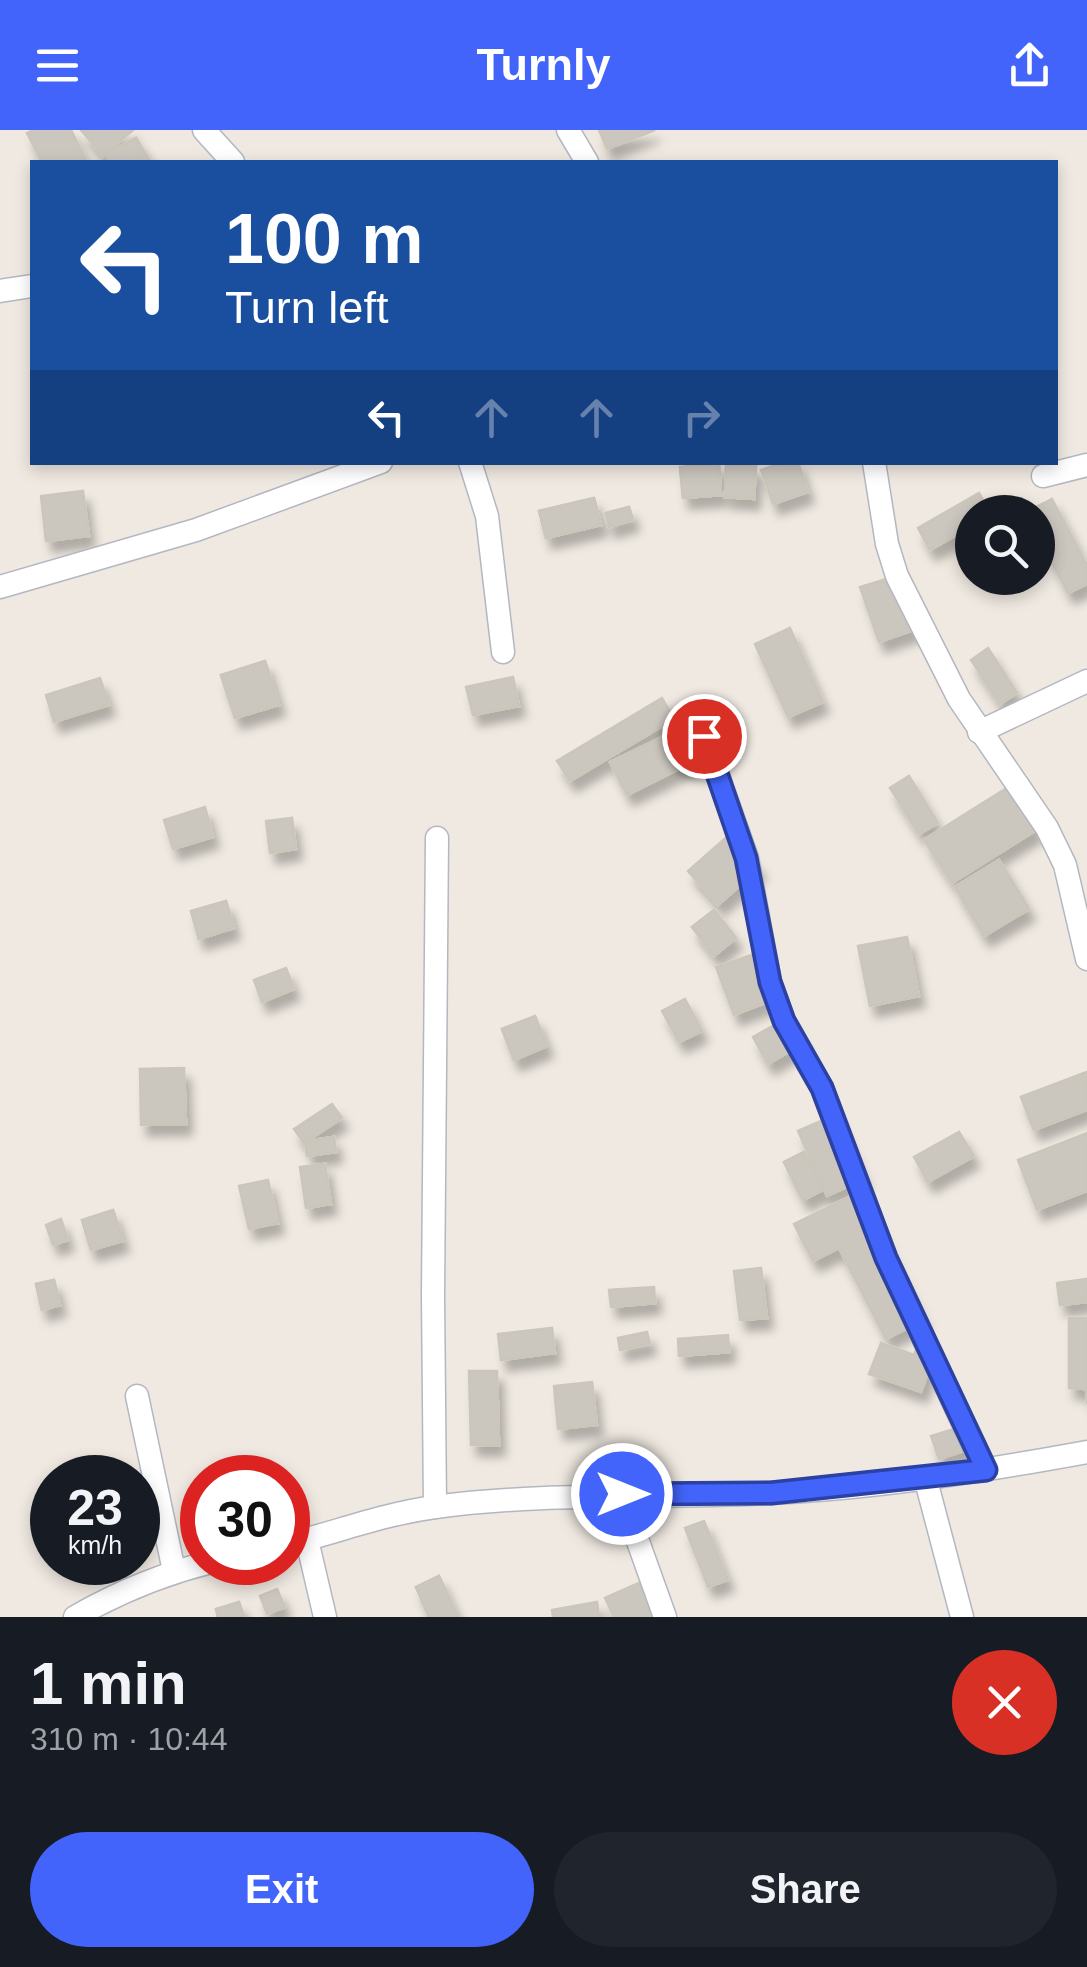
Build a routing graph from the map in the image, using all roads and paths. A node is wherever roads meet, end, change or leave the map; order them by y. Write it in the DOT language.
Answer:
graph roads {
  1 [pos="204,130"];
  2 [pos="568,130"];
  3 [pos="231,160"];
  4 [pos="586,160"];
  5 [pos="30,286"];
  6 [pos="0,290"];
  7 [pos="373,465"];
  8 [pos="471,465"];
  9 [pos="874,465"];
  10 [pos="1087,465"];
  11 [pos="1043,476"];
  12 [pos="0,587"];
  13 [pos="503,652"];
  14 [pos="1087,681"];
  15 [pos="979,732"];
  16 [pos="704,736"];
  17 [pos="436,838"];
  18 [pos="1087,959"];
  19 [pos="137,1396"];
  20 [pos="1087,1452"];
  21 [pos="986,1470"];
  22 [pos="925,1477"];
  23 [pos="622,1494"];
  24 [pos="435,1507"];
  25 [pos="310,1538"];
  26 [pos="180,1570"];
  27 [pos="174,1571"];
  28 [pos="310,1577"];
  29 [pos="76,1617"];
  30 [pos="325,1617"];
  31 [pos="665,1617"];
  32 [pos="962,1617"];
  1 -- 3 [label="street"];
  2 -- 4 [label="street"];
  5 -- 6 [label="street"];
  7 -- 12 [label="street"];
  8 -- 13 [label="street"];
  9 -- 15 [label="street"];
  10 -- 11 [label="street"];
  14 -- 15 [label="street"];
  15 -- 18 [label="street"];
  16 -- 21 [label="street"];
  17 -- 24 [label="street"];
  19 -- 27 [label="street"];
  20 -- 21 [label="street"];
  21 -- 22 [label="street"];
  22 -- 23 [label="street"];
  22 -- 32 [label="street"];
  23 -- 24 [label="street"];
  23 -- 31 [label="street"];
  24 -- 25 [label="street"];
  26 -- 27 [label="street"];
  27 -- 29 [label="street"];
  28 -- 30 [label="street"];
}
